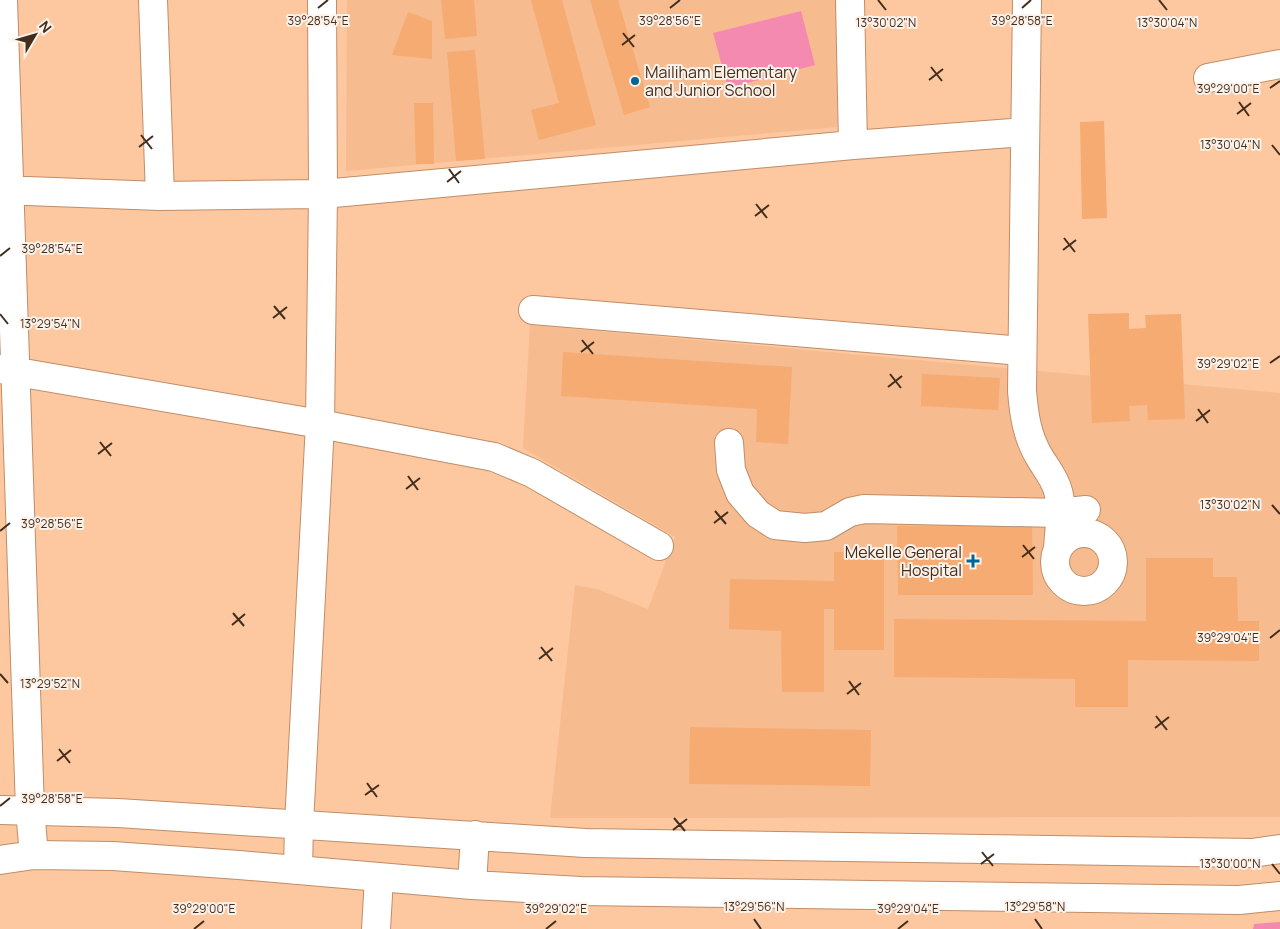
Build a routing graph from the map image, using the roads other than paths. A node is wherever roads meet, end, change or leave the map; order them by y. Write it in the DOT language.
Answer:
graph roads {
  1 [pos="3,0"];
  2 [pos="153,0"];
  3 [pos="322,0"];
  4 [pos="850,0"];
  5 [pos="1027,0"];
  6 [pos="1280,64"];
  7 [pos="1208,78"];
  8 [pos="1025,132"];
  9 [pos="853,145"];
  10 [pos="5,190"];
  11 [pos="323,194"];
  12 [pos="160,196"];
  13 [pos="533,310"];
  14 [pos="1022,351"];
  15 [pos="8,370"];
  16 [pos="320,424"];
  17 [pos="729,443"];
  18 [pos="1073,512"];
  19 [pos="659,546"];
  20 [pos="1058,548"];
  21 [pos="1112,552"];
  22 [pos="0,810"];
  23 [pos="30,810"];
  24 [pos="299,824"];
  25 [pos="475,835"];
  26 [pos="1280,850"];
  27 [pos="34,855"];
  28 [pos="0,860"];
  29 [pos="298,870"];
  30 [pos="379,878"];
  31 [pos="472,885"];
  32 [pos="1280,896"];
  33 [pos="376,929"];
  1 -- 10 [label="street"];
  2 -- 12 [label="street"];
  3 -- 11 [label="street"];
  4 -- 9 [label="street"];
  5 -- 8 [label="street"];
  6 -- 7 [label="street"];
  8 -- 9 [label="street"];
  8 -- 14 [label="street"];
  9 -- 11 [label="street"];
  10 -- 12 [label="street"];
  10 -- 15 [label="street"];
  11 -- 12 [label="street"];
  11 -- 16 [label="street"];
  13 -- 14 [label="street"];
  14 -- 18 [label="street"];
  15 -- 16 [label="street"];
  15 -- 23 [label="street"];
  16 -- 19 [label="street"];
  16 -- 24 [label="street"];
  17 -- 18 [label="street"];
  18 -- 20 [label="street"];
  18 -- 21 [label="street"];
  20 -- 21 [label="street"];
  20 -- 21 [label="street"];
  22 -- 23 [label="street"];
  23 -- 24 [label="street"];
  23 -- 27 [label="street"];
  24 -- 25 [label="street"];
  24 -- 29 [label="street"];
  25 -- 26 [label="street"];
  25 -- 31 [label="street"];
  27 -- 28 [label="street"];
  27 -- 29 [label="street"];
  29 -- 30 [label="street"];
  30 -- 31 [label="street"];
  30 -- 33 [label="street"];
  31 -- 32 [label="street"];
}
